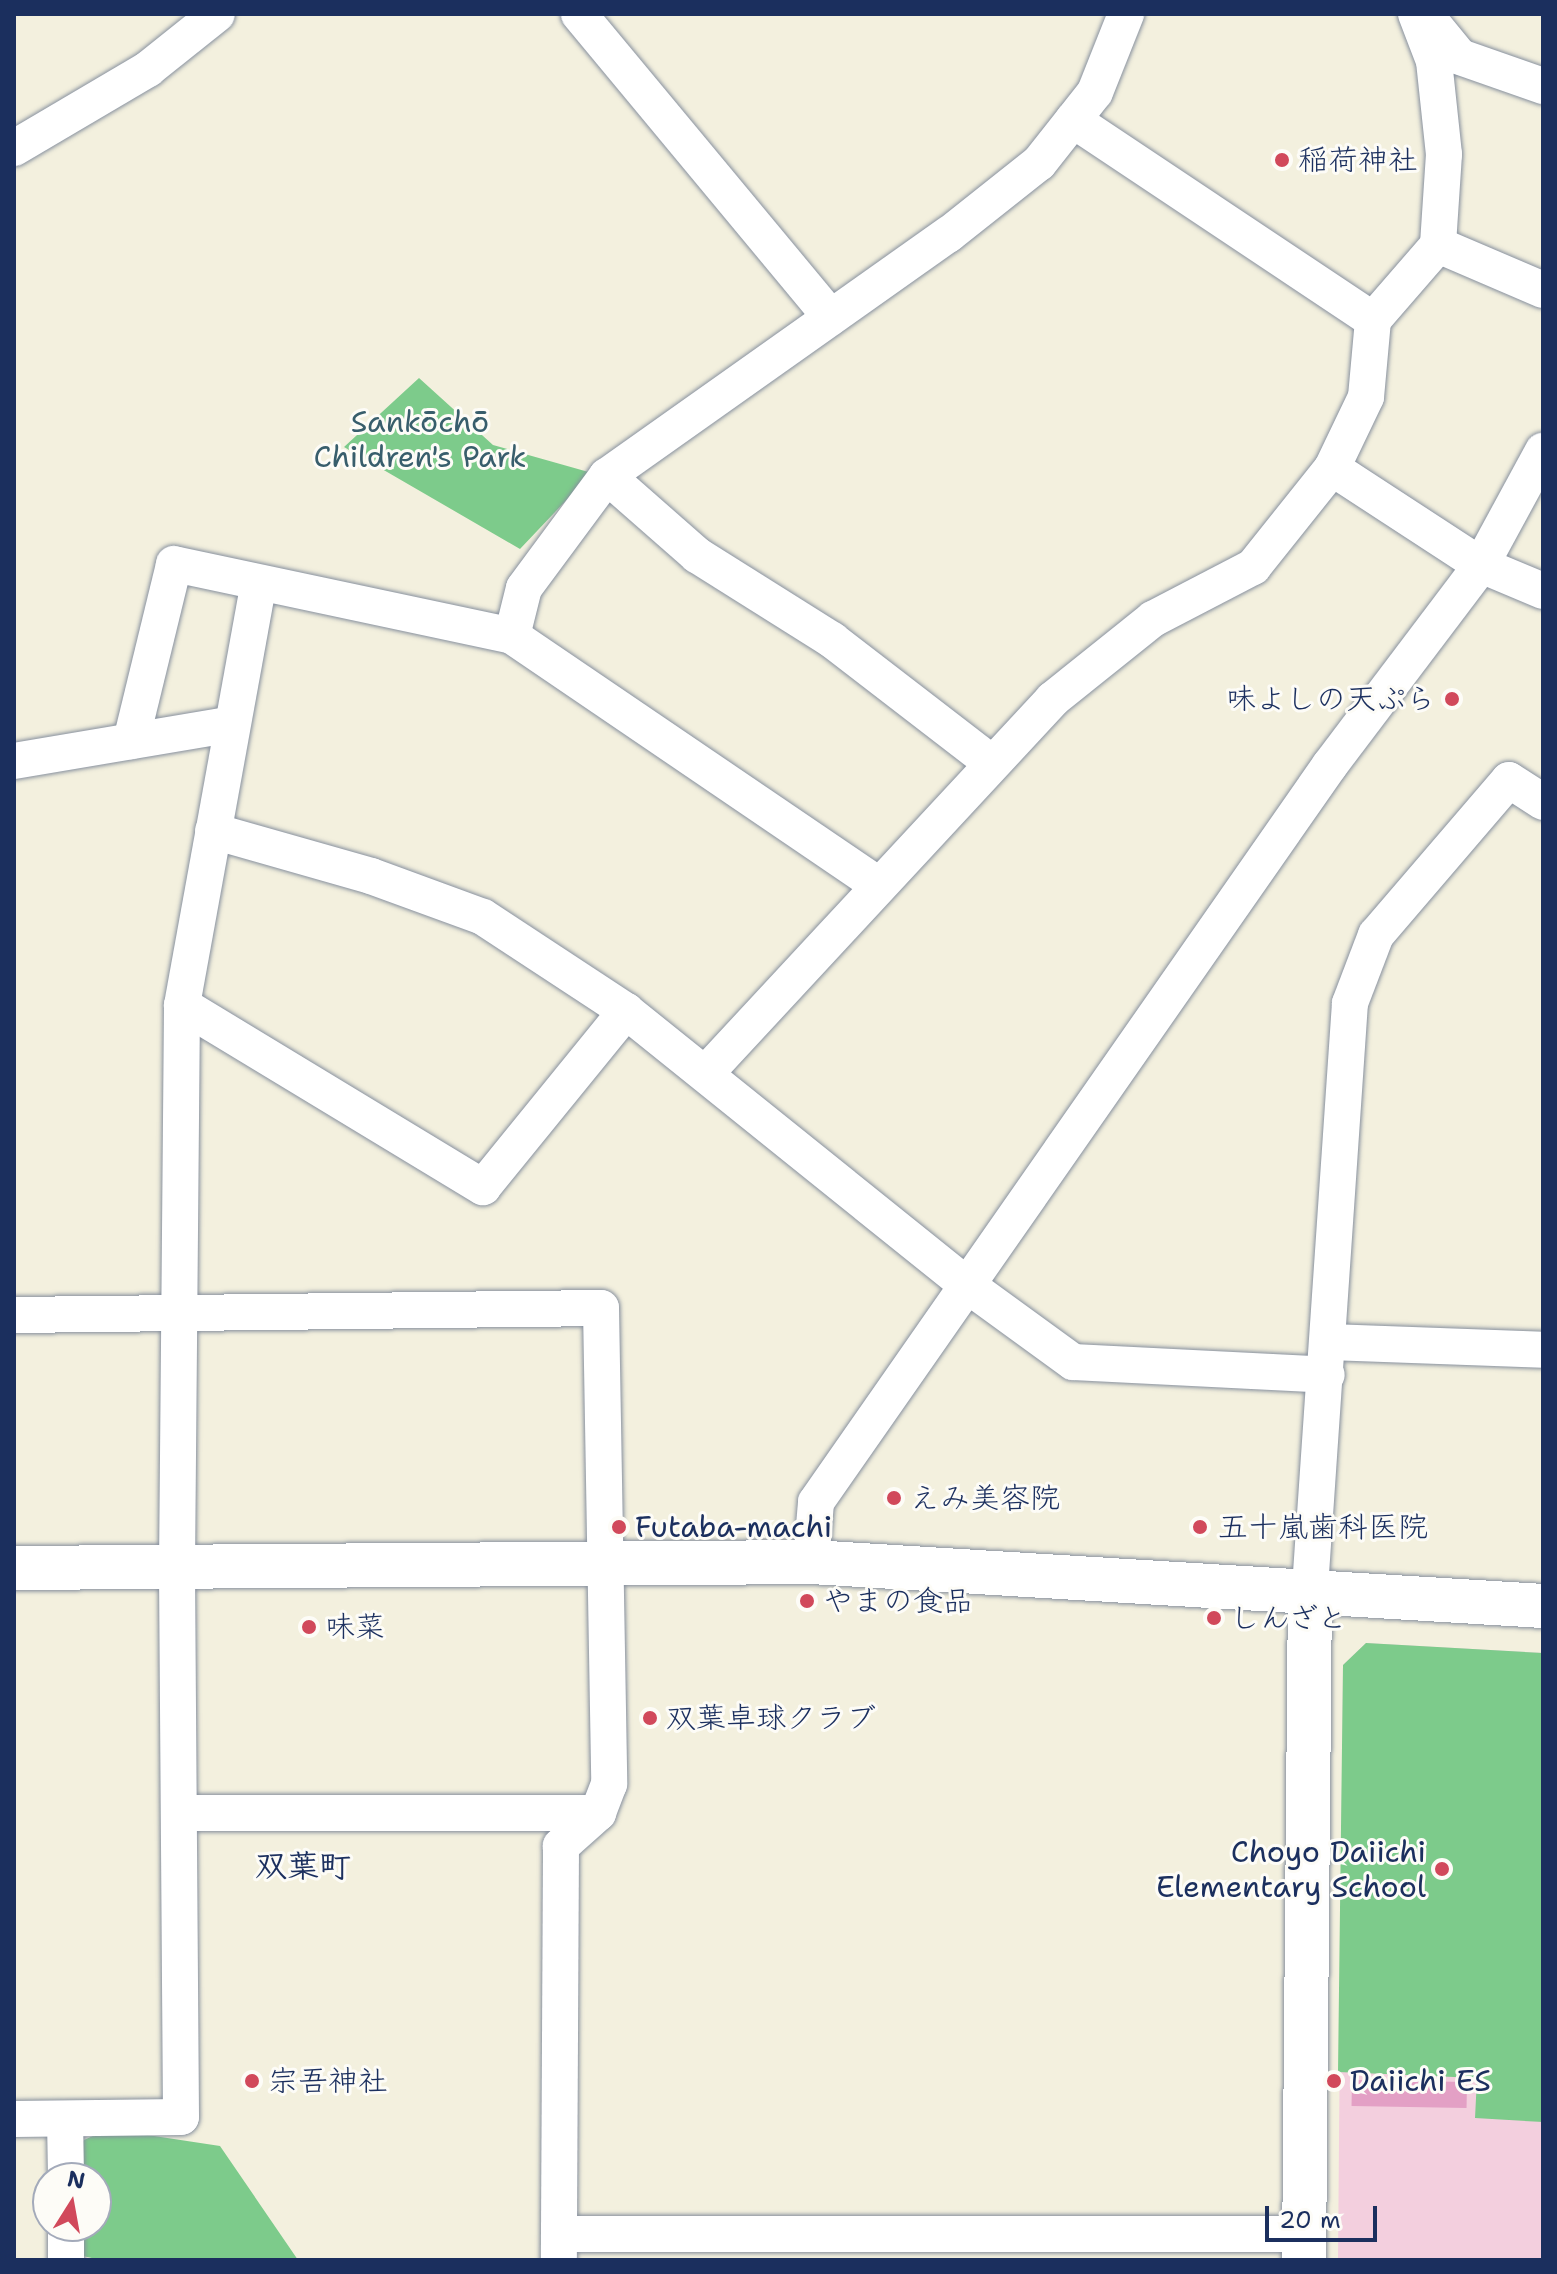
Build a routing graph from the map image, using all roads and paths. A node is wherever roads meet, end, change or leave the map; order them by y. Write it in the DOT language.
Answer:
graph roads {
  1 [pos="217,14"];
  2 [pos="579,14"];
  3 [pos="1126,14"];
  4 [pos="1416,14"];
  5 [pos="1424,14"];
  6 [pos="1543,86"];
  7 [pos="1073,120"];
  8 [pos="14,148"];
  9 [pos="1438,245"];
  10 [pos="1543,290"];
  11 [pos="831,317"];
  12 [pos="1373,320"];
  13 [pos="1543,451"];
  14 [pos="1332,468"];
  15 [pos="607,476"];
  16 [pos="1481,565"];
  17 [pos="259,583"];
  18 [pos="1543,591"];
  19 [pos="512,636"];
  20 [pos="232,724"];
  21 [pos="131,741"];
  22 [pos="14,761"];
  23 [pos="992,763"];
  24 [pos="1543,802"];
  25 [pos="213,831"];
  26 [pos="877,884"];
  27 [pos="182,1005"];
  28 [pos="626,1011"];
  29 [pos="706,1073"];
  30 [pos="967,1285"];
  31 [pos="178,1314"];
  32 [pos="14,1315"];
  33 [pos="1543,1350"];
  34 [pos="1328,1358"];
  35 [pos="811,1562"];
  36 [pos="607,1565"];
  37 [pos="14,1568"];
  38 [pos="177,1568"];
  39 [pos="1310,1588"];
  40 [pos="1543,1606"];
  41 [pos="179,1813"];
  42 [pos="598,1813"];
  43 [pos="14,2119"];
  44 [pos="65,2119"];
  45 [pos="66,2162"];
  46 [pos="559,2247"];
  47 [pos="820,2247"];
  48 [pos="1304,2247"];
  1 -- 8 [label="street"];
  2 -- 11 [label="street"];
  3 -- 7 [label="street"];
  4 -- 9 [label="street"];
  5 -- 6 [label="street"];
  7 -- 11 [label="street"];
  7 -- 12 [label="street"];
  9 -- 10 [label="street"];
  9 -- 12 [label="street"];
  11 -- 15 [label="street"];
  12 -- 14 [label="street"];
  13 -- 16 [label="street"];
  14 -- 16 [label="street"];
  14 -- 23 [label="street"];
  15 -- 19 [label="street"];
  15 -- 23 [label="street"];
  16 -- 18 [label="street"];
  16 -- 30 [label="street"];
  17 -- 19 [label="street"];
  17 -- 20 [label="street"];
  17 -- 21 [label="street"];
  19 -- 26 [label="street"];
  20 -- 21 [label="street"];
  20 -- 25 [label="street"];
  21 -- 22 [label="street"];
  23 -- 26 [label="street"];
  24 -- 34 [label="street"];
  25 -- 27 [label="street"];
  25 -- 28 [label="street"];
  26 -- 29 [label="street"];
  27 -- 28 [label="street"];
  27 -- 31 [label="street"];
  28 -- 29 [label="street"];
  29 -- 30 [label="street"];
  30 -- 34 [label="street"];
  30 -- 35 [label="street"];
  31 -- 32 [label="street"];
  31 -- 36 [label="street"];
  31 -- 38 [label="street"];
  33 -- 34 [label="street"];
  34 -- 39 [label="street"];
  35 -- 36 [label="street"];
  35 -- 39 [label="street"];
  36 -- 38 [label="street"];
  36 -- 42 [label="street"];
  37 -- 38 [label="street"];
  38 -- 41 [label="street"];
  39 -- 40 [label="street"];
  39 -- 48 [label="street"];
  41 -- 42 [label="street"];
  41 -- 44 [label="street"];
  42 -- 46 [label="street"];
  43 -- 44 [label="street"];
  44 -- 45 [label="street"];
  46 -- 47 [label="street"];
  47 -- 48 [label="street"];
}
